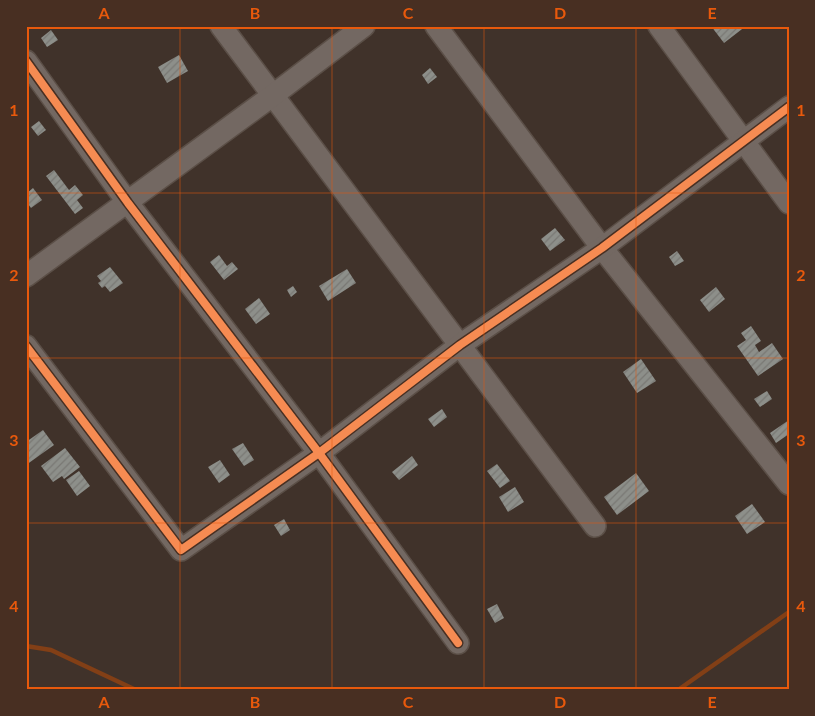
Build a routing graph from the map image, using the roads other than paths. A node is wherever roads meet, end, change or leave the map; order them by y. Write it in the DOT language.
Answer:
graph roads {
  1 [pos="221,26"];
  2 [pos="364,26"];
  3 [pos="436,26"];
  4 [pos="659,26"];
  5 [pos="26,61"];
  6 [pos="272,96"];
  7 [pos="789,107"];
  8 [pos="745,141"];
  9 [pos="128,203"];
  10 [pos="789,203"];
  11 [pos="602,248"];
  12 [pos="26,276"];
  13 [pos="460,345"];
  14 [pos="26,346"];
  15 [pos="319,453"];
  16 [pos="789,484"];
  17 [pos="595,526"];
  18 [pos="458,643"];
  1 -- 6 [label="street"];
  2 -- 6 [label="street"];
  3 -- 11 [label="street"];
  4 -- 8 [label="street"];
  5 -- 9 [label="street"];
  6 -- 9 [label="street"];
  6 -- 13 [label="street"];
  7 -- 8 [label="street"];
  8 -- 10 [label="street"];
  8 -- 11 [label="street"];
  9 -- 12 [label="street"];
  9 -- 15 [label="street"];
  11 -- 13 [label="street"];
  11 -- 16 [label="street"];
  13 -- 15 [label="street"];
  13 -- 17 [label="street"];
  14 -- 15 [label="street"];
  15 -- 18 [label="street"];
}
